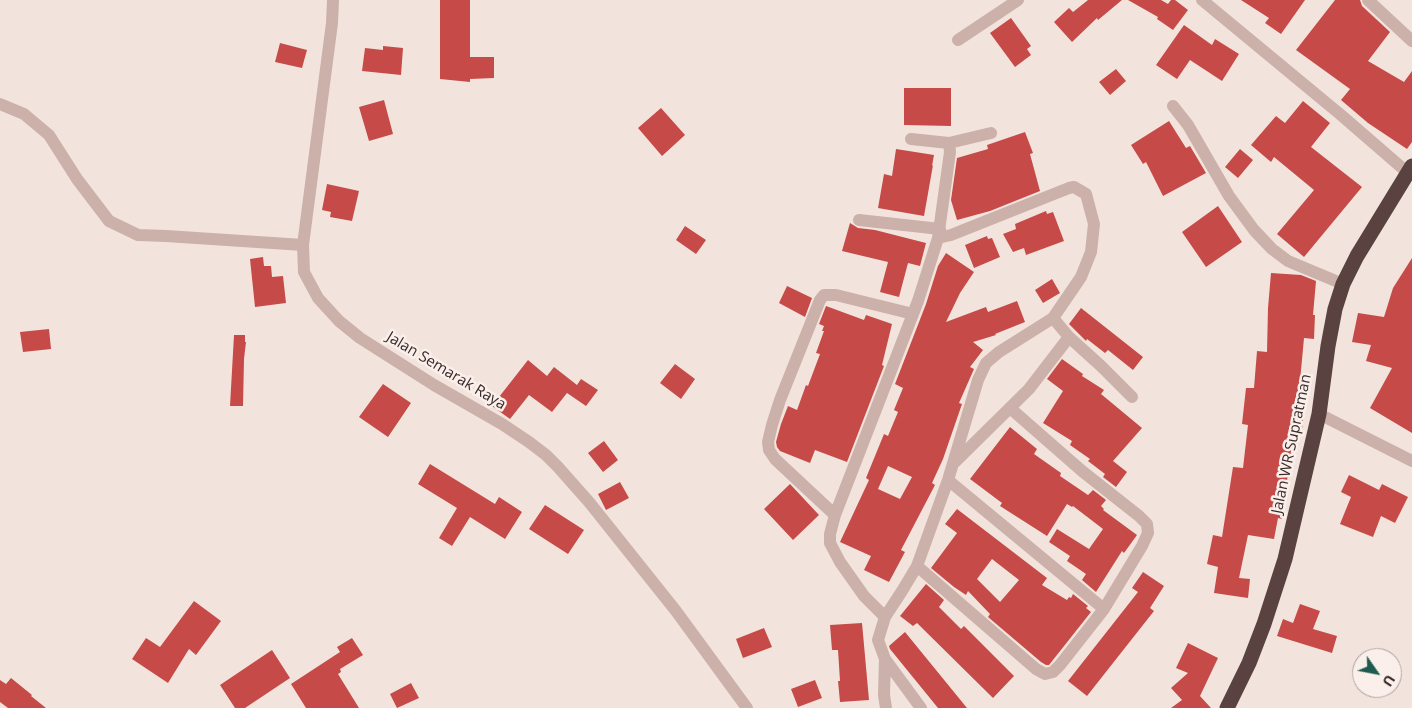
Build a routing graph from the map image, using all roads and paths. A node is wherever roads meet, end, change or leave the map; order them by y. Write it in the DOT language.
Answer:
graph roads {
  1 [pos="333,0"];
  2 [pos="1018,0"];
  3 [pos="1202,0"];
  4 [pos="1368,0"];
  5 [pos="958,40"];
  6 [pos="1412,41"];
  7 [pos="0,104"];
  8 [pos="1173,106"];
  9 [pos="991,133"];
  10 [pos="911,139"];
  11 [pos="949,143"];
  12 [pos="1410,169"];
  13 [pos="859,220"];
  14 [pos="939,233"];
  15 [pos="302,245"];
  16 [pos="1343,284"];
  17 [pos="913,314"];
  18 [pos="1053,318"];
  19 [pos="1069,337"];
  20 [pos="1132,397"];
  21 [pos="1010,408"];
  22 [pos="1318,414"];
  23 [pos="1412,461"];
  24 [pos="954,463"];
  25 [pos="948,480"];
  26 [pos="835,515"];
  27 [pos="917,566"];
  28 [pos="1104,609"];
  29 [pos="885,617"];
  30 [pos="885,659"];
  31 [pos="747,708"];
  32 [pos="886,708"];
  33 [pos="921,708"];
  34 [pos="1226,708"];
  1 -- 15 [label="street, Jalan Semarak Raya"];
  2 -- 5 [label="street"];
  3 -- 12 [label="street"];
  4 -- 6 [label="street"];
  7 -- 15 [label="street"];
  8 -- 16 [label="street"];
  9 -- 11 [label="street"];
  10 -- 11 [label="street"];
  11 -- 14 [label="street"];
  12 -- 16 [label="highway, Jalan WR Supratman"];
  13 -- 14 [label="street"];
  14 -- 17 [label="street"];
  14 -- 18 [label="street"];
  15 -- 31 [label="street, Jalan Semarak Raya"];
  16 -- 22 [label="highway, Jalan WR Supratman"];
  17 -- 26 [label="street"];
  17 -- 26 [label="street"];
  18 -- 19 [label="street"];
  18 -- 24 [label="street"];
  19 -- 20 [label="street"];
  19 -- 21 [label="street"];
  21 -- 24 [label="street"];
  21 -- 28 [label="street"];
  22 -- 23 [label="street"];
  22 -- 34 [label="highway, Jalan WR Supratman"];
  24 -- 25 [label="street"];
  25 -- 27 [label="street"];
  25 -- 28 [label="street"];
  26 -- 29 [label="street"];
  27 -- 28 [label="street"];
  27 -- 29 [label="street"];
  29 -- 30 [label="street"];
  30 -- 32 [label="street"];
  30 -- 33 [label="street"];
}
